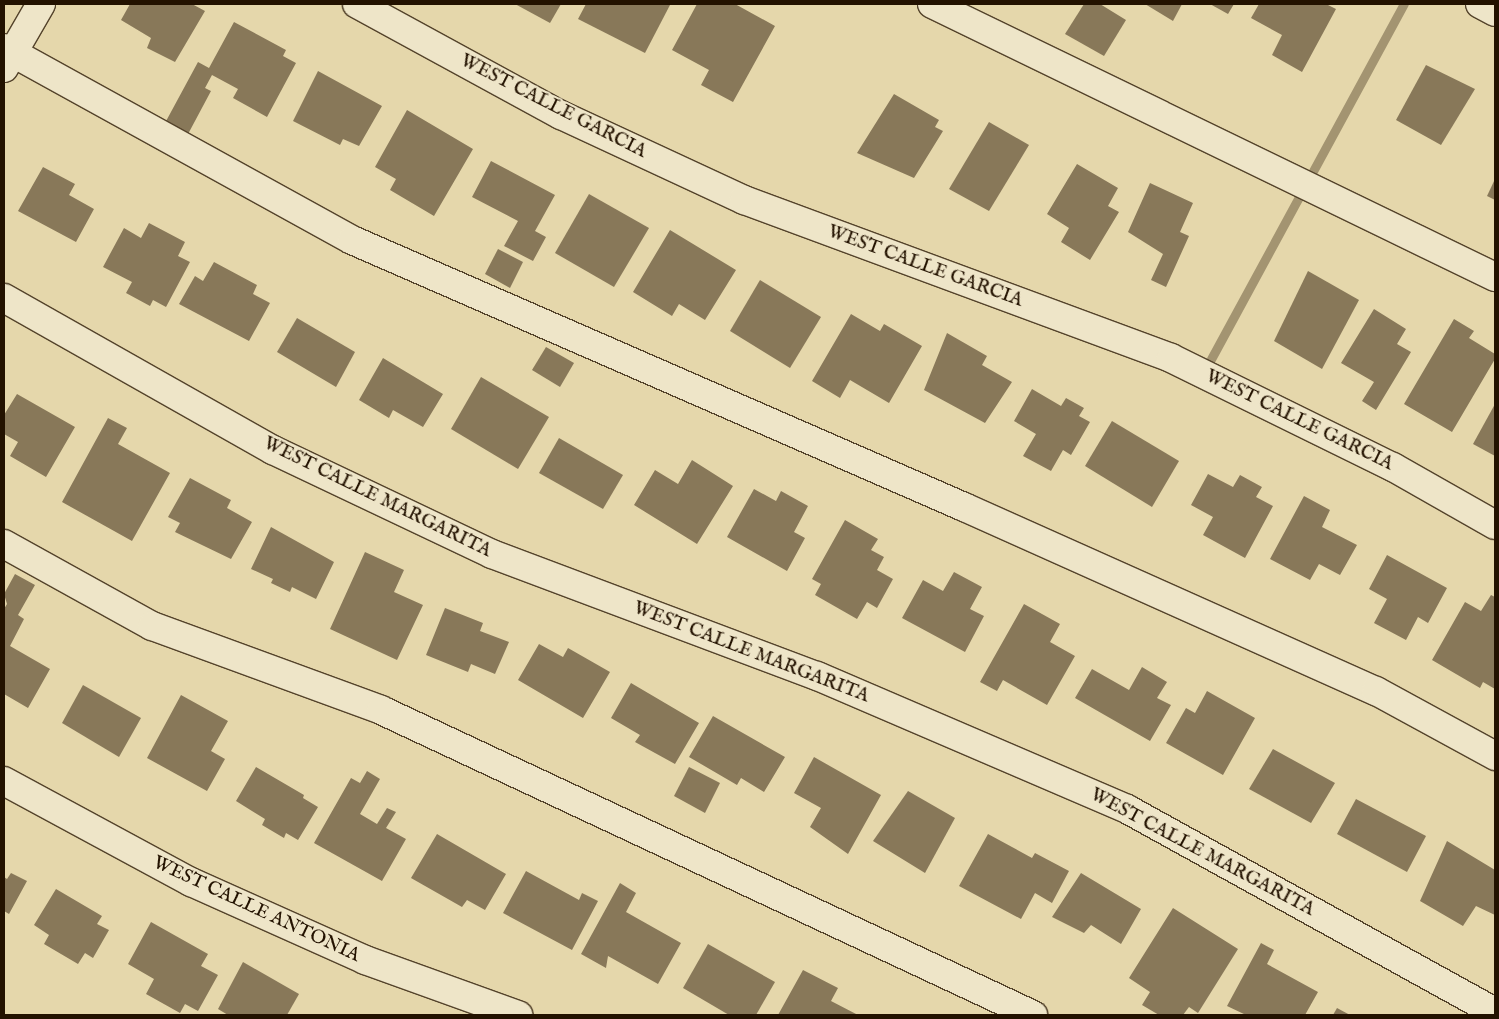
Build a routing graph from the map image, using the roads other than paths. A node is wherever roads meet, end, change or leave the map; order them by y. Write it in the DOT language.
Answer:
graph roads {
  1 [pos="41,4"];
  2 [pos="357,4"];
  3 [pos="932,4"];
  4 [pos="1480,4"];
  5 [pos="1495,12"];
  6 [pos="7,56"];
  7 [pos="1495,277"];
  8 [pos="4,298"];
  9 [pos="1495,525"];
  10 [pos="4,544"];
  11 [pos="1495,756"];
  12 [pos="4,781"];
  13 [pos="1495,1012"];
  14 [pos="518,1015"];
  15 [pos="1033,1015"];
  1 -- 6 [label="street"];
  2 -- 9 [label="street, WEST CALLE GARCIA"];
  3 -- 7 [label="street"];
  4 -- 5 [label="street"];
  6 -- 11 [label="street"];
  8 -- 13 [label="street, WEST CALLE MARGARITA"];
  10 -- 15 [label="street"];
  12 -- 14 [label="street, WEST CALLE ANTONIA"];
}
